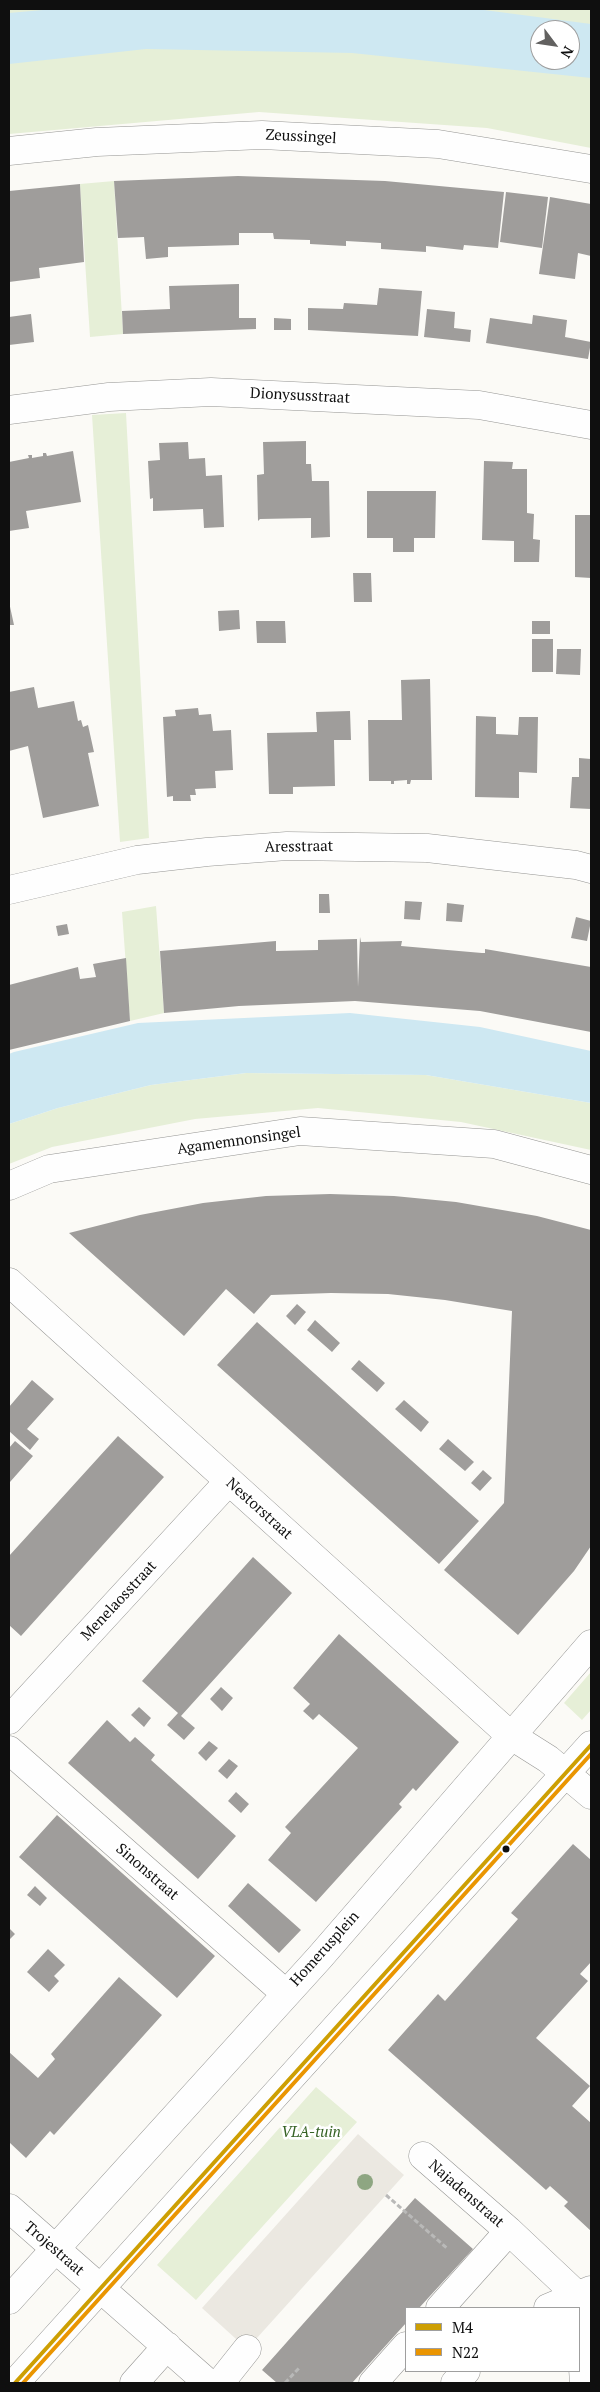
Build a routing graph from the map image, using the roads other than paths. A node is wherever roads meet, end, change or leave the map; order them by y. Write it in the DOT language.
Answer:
graph roads {
  1 [pos="9,152"];
  2 [pos="591,170"];
  3 [pos="9,410"];
  4 [pos="591,425"];
  5 [pos="591,869"];
  6 [pos="9,890"];
  7 [pos="591,1170"];
  8 [pos="9,1186"];
  9 [pos="9,1282"];
  10 [pos="229,1482"];
  11 [pos="591,1644"];
  12 [pos="9,1720"];
  13 [pos="510,1735"];
  14 [pos="591,1745"];
  15 [pos="9,1750"];
  16 [pos="566,1774"];
  17 [pos="591,1795"];
  18 [pos="285,1993"];
  19 [pos="423,2156"];
  20 [pos="9,2208"];
  21 [pos="509,2231"];
  22 [pos="54,2249"];
  23 [pos="100,2289"];
  24 [pos="585,2293"];
  25 [pos="9,2300"];
  26 [pos="441,2307"];
  27 [pos="550,2307"];
  28 [pos="167,2346"];
  29 [pos="405,2347"];
  30 [pos="247,2348"];
  31 [pos="465,2372"];
  32 [pos="15,2383"];
  33 [pos="134,2383"];
  34 [pos="208,2383"];
  35 [pos="220,2383"];
  36 [pos="373,2383"];
  37 [pos="455,2383"];
  38 [pos="584,2383"];
  1 -- 2 [label="street, Zeussingel"];
  3 -- 4 [label="street, Dionysusstraat"];
  5 -- 6 [label="street, Aresstraat"];
  7 -- 8 [label="street, Agamemnonsingel"];
  9 -- 10 [label="street, Nestorstraat"];
  10 -- 12 [label="street, Menelaosstraat"];
  10 -- 13 [label="street, Nestorstraat"];
  11 -- 13 [label="street, Homerusplein"];
  13 -- 16 [label="street, Nestorstraat"];
  13 -- 18 [label="street, Homerusplein"];
  14 -- 16 [label="street"];
  15 -- 18 [label="street, Sinonstraat"];
  16 -- 17 [label="street, Nestorstraat"];
  16 -- 23 [label="street"];
  18 -- 22 [label="street, Homerusplein"];
  19 -- 21 [label="street, Najadenstraat"];
  20 -- 22 [label="street, Trojestraat"];
  21 -- 24 [label="street, Najadenstraat"];
  21 -- 26 [label="street"];
  22 -- 23 [label="street, Trojestraat"];
  22 -- 25 [label="street, Homerusplein"];
  23 -- 28 [label="street, Trojestraat"];
  23 -- 32 [label="street"];
  24 -- 27 [label="street"];
  24 -- 38 [label="street"];
  28 -- 33 [label="street"];
  28 -- 34 [label="street, Trojestraat"];
  29 -- 36 [label="street"];
  30 -- 35 [label="street"];
  31 -- 37 [label="street"];
}
